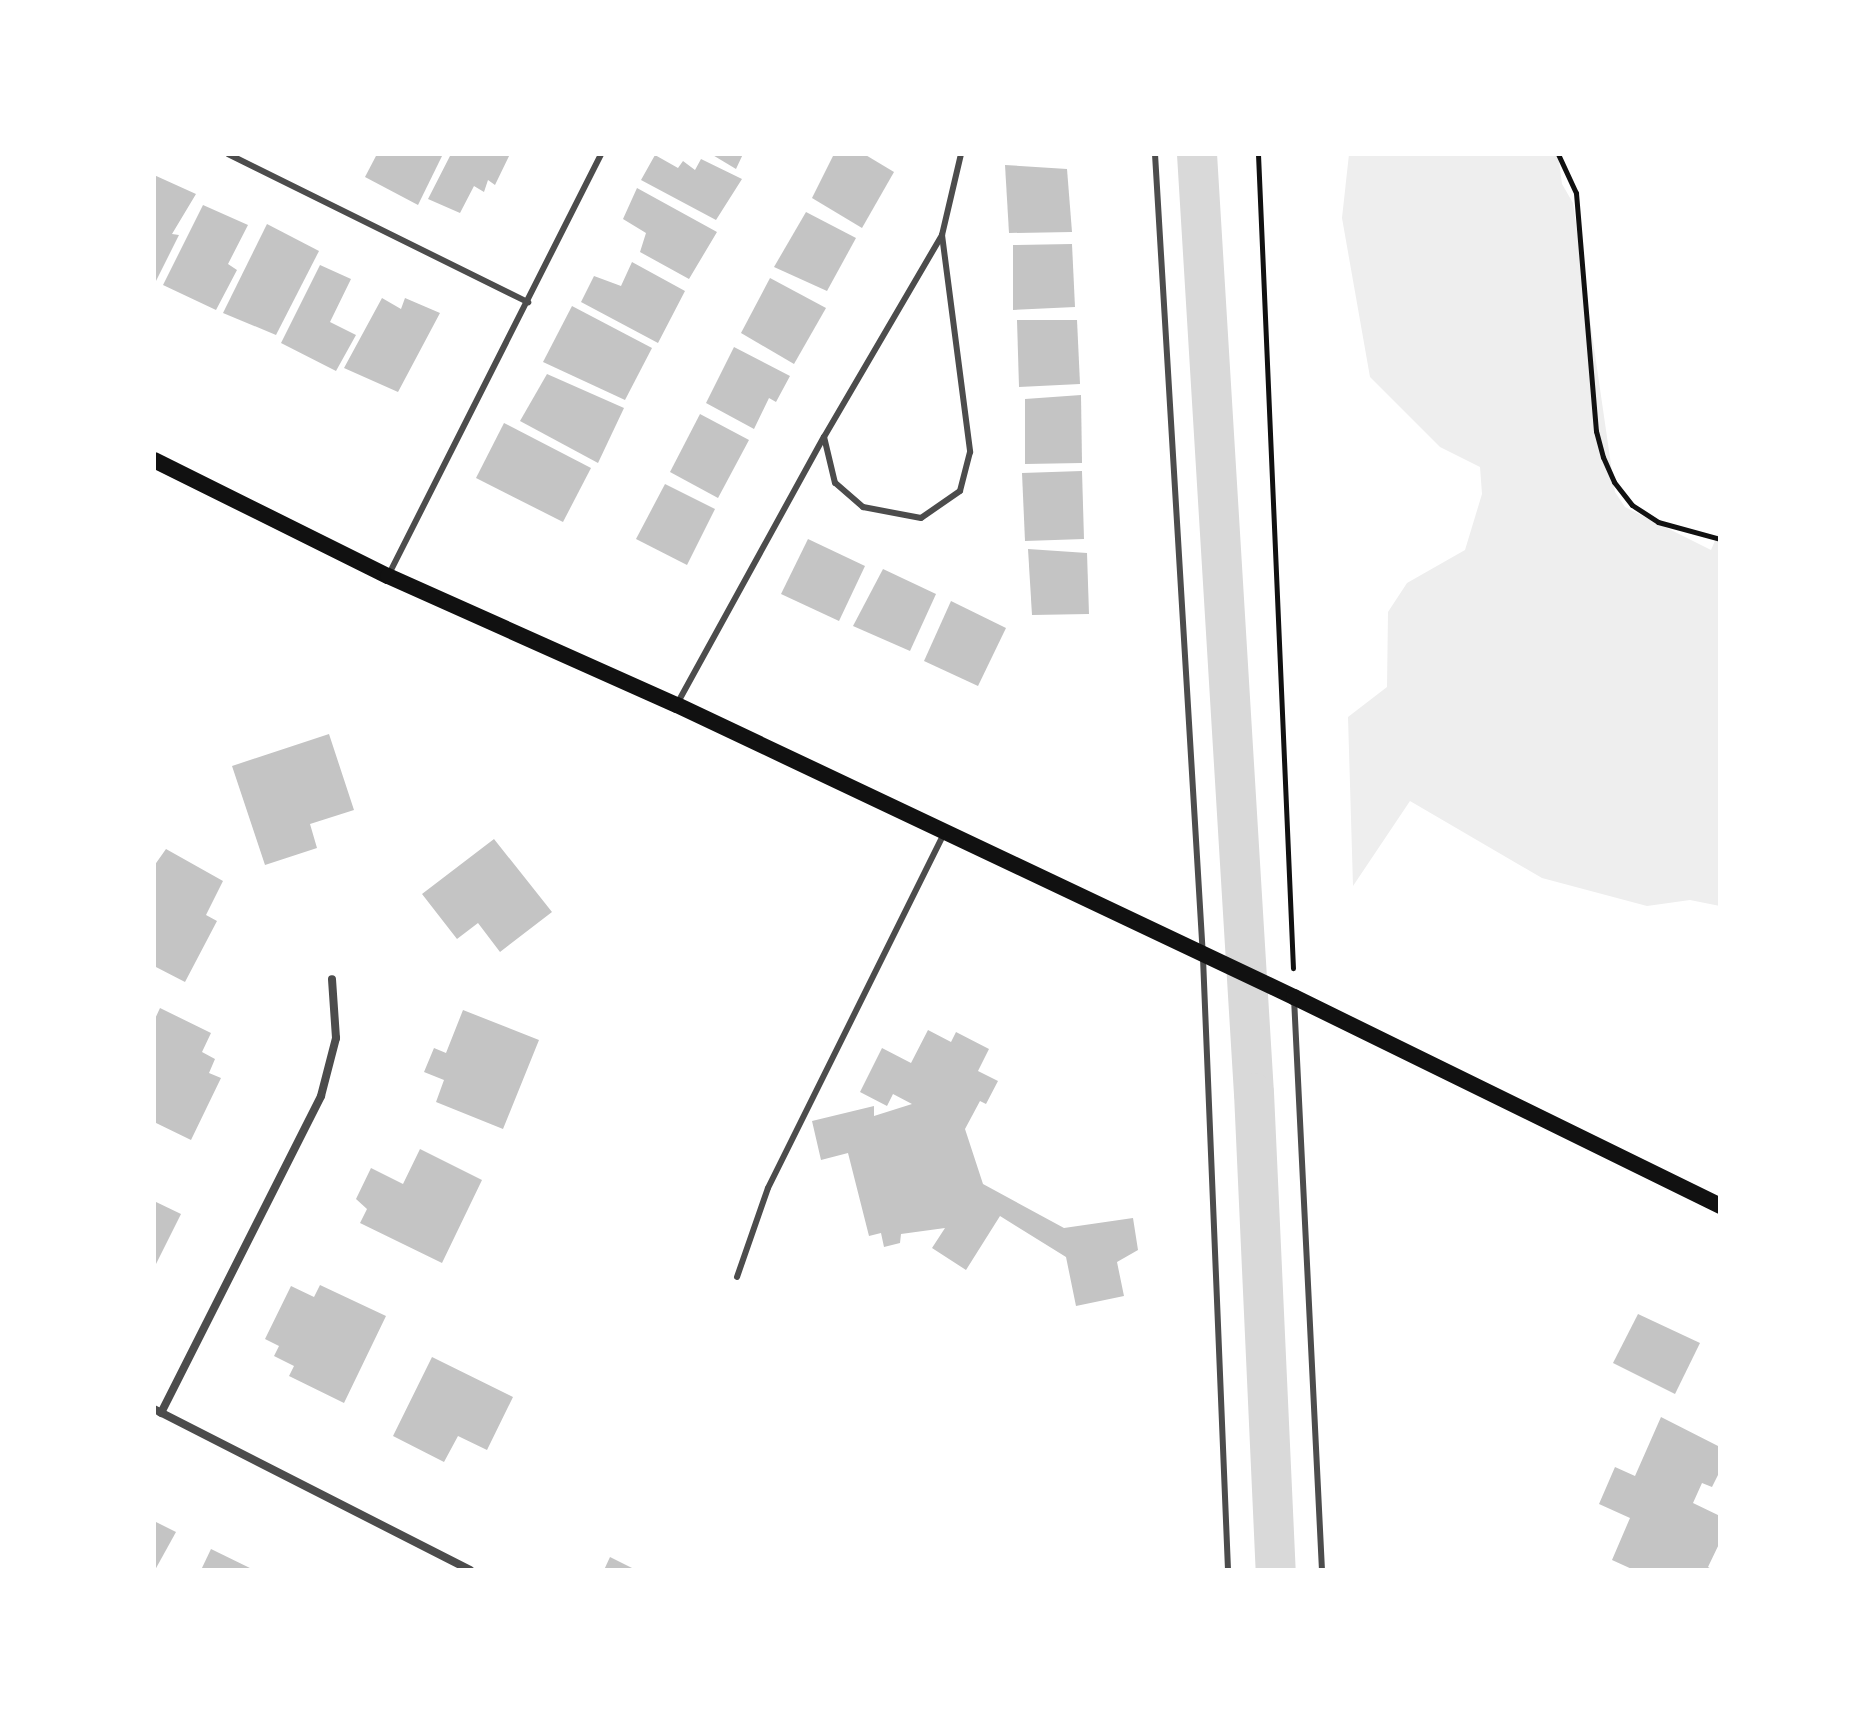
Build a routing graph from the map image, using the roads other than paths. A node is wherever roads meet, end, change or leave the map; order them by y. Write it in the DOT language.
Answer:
graph roads {
  1 [pos="228,154"];
  2 [pos="601,154"];
  3 [pos="961,154"];
  4 [pos="1155,154"];
  5 [pos="942,235"];
  6 [pos="528,302"];
  7 [pos="824,437"];
  8 [pos="154,460"];
  9 [pos="388,576"];
  10 [pos="677,705"];
  11 [pos="943,835"];
  12 [pos="1203,958"];
  13 [pos="332,979"];
  14 [pos="1294,997"];
  15 [pos="1720,1206"];
  16 [pos="737,1277"];
  17 [pos="158,1411"];
  18 [pos="470,1570"];
  19 [pos="1228,1570"];
  20 [pos="1322,1570"];
  1 -- 6 [label="lane"];
  2 -- 6 [label="lane"];
  3 -- 5 [label="lane"];
  4 -- 12 [label="lane"];
  5 -- 7 [label="lane"];
  5 -- 7 [label="lane"];
  6 -- 9 [label="lane"];
  7 -- 10 [label="lane"];
  8 -- 9 [label="main road"];
  9 -- 10 [label="main road"];
  10 -- 11 [label="main road"];
  11 -- 12 [label="main road"];
  11 -- 16 [label="lane"];
  12 -- 14 [label="main road"];
  12 -- 19 [label="lane"];
  13 -- 17 [label="street"];
  14 -- 15 [label="main road"];
  14 -- 20 [label="lane"];
  17 -- 18 [label="street"];
}
